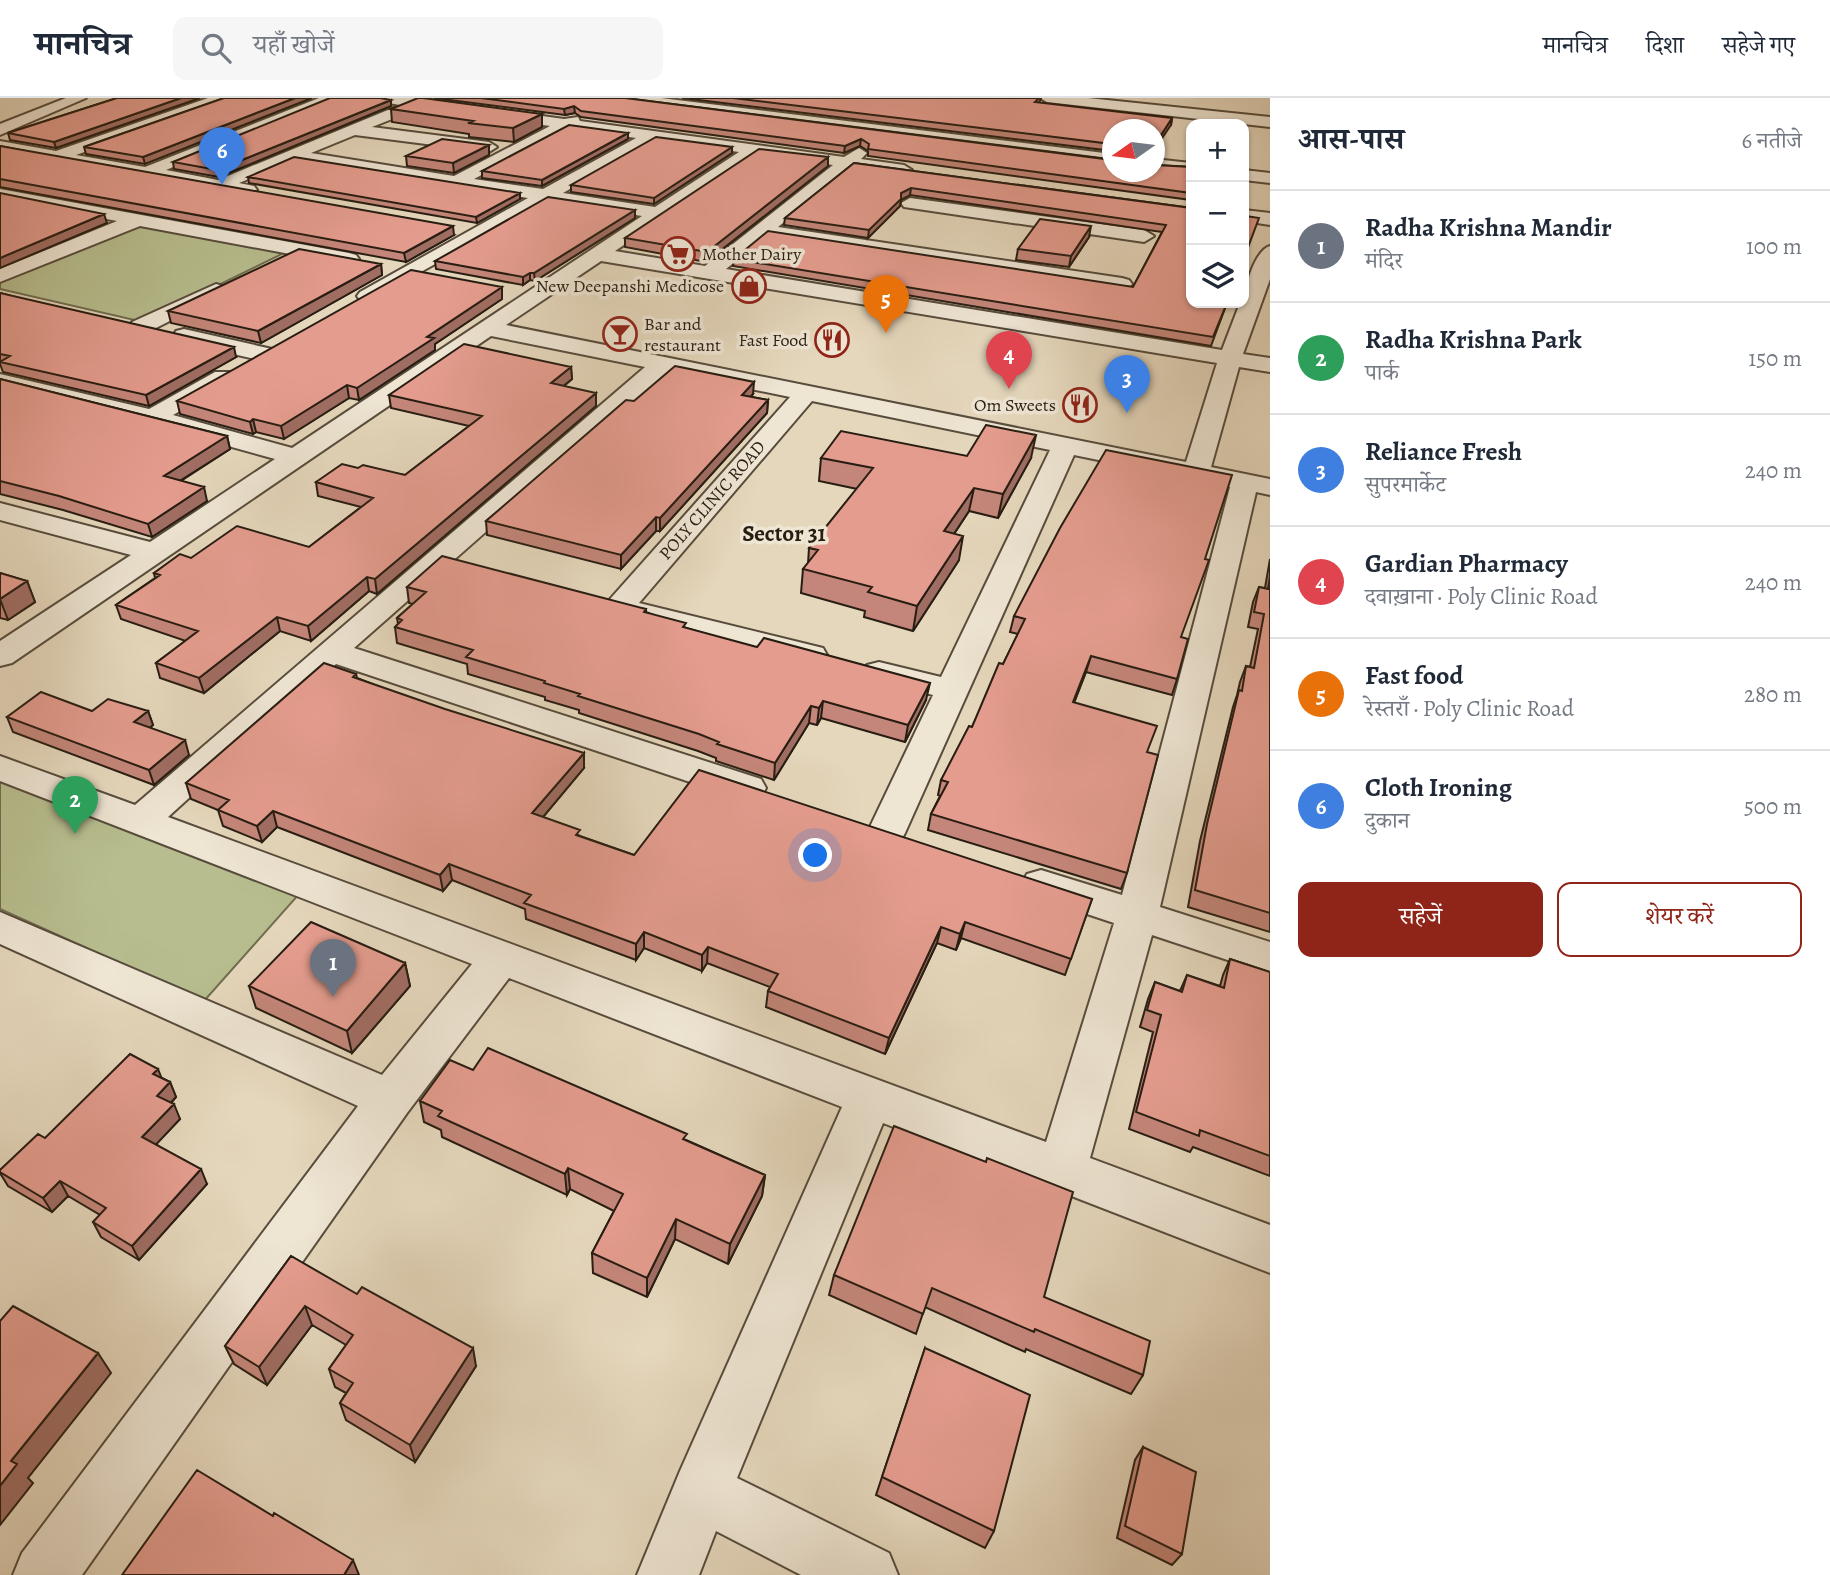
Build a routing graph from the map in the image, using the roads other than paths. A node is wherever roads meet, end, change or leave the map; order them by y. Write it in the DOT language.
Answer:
graph roads {
  1 [pos="79,98"];
  2 [pos="222,98"];
  3 [pos="332,98"];
  4 [pos="382,98"];
  5 [pos="626,98"];
  6 [pos="729,98"];
  7 [pos="1047,98"];
  8 [pos="418,103"];
  9 [pos="591,111"];
  10 [pos="1270,122"];
  11 [pos="567,123"];
  12 [pos="888,129"];
  13 [pos="0,130"];
  14 [pos="354,130"];
  15 [pos="652,135"];
  16 [pos="1102,143"];
  17 [pos="0,146"];
  18 [pos="754,149"];
  19 [pos="516,150"];
  20 [pos="1165,150"];
  21 [pos="1186,153"];
  22 [pos="292,155"];
  23 [pos="57,156"];
  24 [pos="1102,158"];
  25 [pos="1249,161"];
  26 [pos="847,162"];
  27 [pos="1270,163"];
  28 [pos="1165,165"];
  29 [pos="1186,167"];
  30 [pos="149,171"];
  31 [pos="1249,176"];
  32 [pos="1270,178"];
  33 [pos="457,181"];
  34 [pos="220,185"];
  35 [pos="261,193"];
  36 [pos="0,194"];
  37 [pos="195,195"];
  38 [pos="545,195"];
  39 [pos="51,204"];
  40 [pos="910,204"];
  41 [pos="171,205"];
  42 [pos="658,213"];
  43 [pos="26,214"];
  44 [pos="1249,217"];
  45 [pos="1270,219"];
  46 [pos="134,221"];
  47 [pos="454,227"];
  48 [pos="763,230"];
  49 [pos="481,232"];
  50 [pos="870,246"];
  51 [pos="300,250"];
  52 [pos="1270,252"];
  53 [pos="597,254"];
  54 [pos="263,268"];
  55 [pos="411,271"];
  56 [pos="710,272"];
  57 [pos="0,276"];
  58 [pos="435,276"];
  59 [pos="581,277"];
  60 [pos="239,279"];
  61 [pos="1122,284"];
  62 [pos="510,291"];
  63 [pos="536,296"];
  64 [pos="354,303"];
  65 [pos="1246,311"];
  66 [pos="1270,315"];
  67 [pos="114,321"];
  68 [pos="140,327"];
  69 [pos="495,330"];
  70 [pos="1097,337"];
  71 [pos="286,341"];
  72 [pos="264,354"];
  73 [pos="1230,359"];
  74 [pos="662,364"];
  75 [pos="1270,365"];
  76 [pos="0,381"];
  77 [pos="806,393"];
  78 [pos="152,417"];
  79 [pos="1065,446"];
  80 [pos="295,457"];
  81 [pos="1196,472"];
  82 [pos="1257,485"];
  83 [pos="0,511"];
  84 [pos="155,552"];
  85 [pos="437,559"];
  86 [pos="476,569"];
  87 [pos="331,651"];
  88 [pos="0,656"];
  89 [pos="952,690"];
  90 [pos="0,768"];
  91 [pos="780,799"];
  92 [pos="141,821"];
  93 [pos="886,833"];
  94 [pos="1004,872"];
  95 [pos="1137,916"];
  96 [pos="0,927"];
  97 [pos="501,958"];
  98 [pos="1270,958"];
  99 [pos="870,1098"];
  100 [pos="390,1099"];
  101 [pos="1062,1170"];
  102 [pos="1270,1249"];
  103 [pos="701,1492"];
  104 [pos="44,1575"];
  105 [pos="668,1575"];
  106 [pos="867,1575"];
  1 -- 13 [label="street"];
  2 -- 23 [label="street"];
  3 -- 30 [label="street"];
  4 -- 8 [label="street"];
  5 -- 12 [label="street"];
  6 -- 16 [label="street"];
  7 -- 10 [label="street"];
  8 -- 11 [label="street"];
  8 -- 14 [label="street"];
  9 -- 11 [label="street"];
  11 -- 15 [label="street"];
  11 -- 19 [label="street"];
  12 -- 24 [label="street"];
  12 -- 26 [label="street"];
  14 -- 19 [label="street"];
  14 -- 22 [label="street"];
  15 -- 18 [label="street"];
  15 -- 38 [label="street"];
  17 -- 23 [label="street"];
  18 -- 26 [label="street"];
  18 -- 42 [label="street"];
  19 -- 33 [label="street"];
  20 -- 21 [label="street"];
  22 -- 33 [label="street"];
  22 -- 34 [label="street"];
  23 -- 30 [label="street"];
  25 -- 27 [label="street"];
  26 -- 40 [label="street"];
  26 -- 48 [label="street"];
  28 -- 29 [label="street"];
  30 -- 34 [label="street"];
  31 -- 32 [label="street"];
  33 -- 38 [label="street"];
  34 -- 35 [label="street"];
  34 -- 37 [label="street"];
  36 -- 39 [label="street"];
  38 -- 42 [label="street"];
  38 -- 49 [label="street"];
  39 -- 43 [label="street"];
  39 -- 46 [label="street"];
  40 -- 50 [label="street"];
  40 -- 61 [label="street"];
  41 -- 46 [label="street"];
  42 -- 53 [label="street"];
  44 -- 45 [label="street"];
  46 -- 51 [label="street"];
  46 -- 57 [label="street"];
  47 -- 49 [label="street"];
  48 -- 50 [label="street"];
  48 -- 56 [label="street"];
  49 -- 55 [label="street"];
  50 -- 61 [label="street"];
  51 -- 54 [label="street"];
  51 -- 55 [label="street"];
  52 -- 65 [label="street"];
  53 -- 56 [label="street"];
  53 -- 63 [label="street"];
  55 -- 58 [label="street"];
  55 -- 64 [label="street"];
  56 -- 70 [label="street"];
  59 -- 69 [label="street"];
  60 -- 68 [label="street"];
  61 -- 70 [label="street"];
  62 -- 63 [label="street"];
  63 -- 69 [label="street"];
  65 -- 66 [label="street"];
  65 -- 73 [label="street"];
  67 -- 68 [label="street"];
  68 -- 72 [label="street"];
  69 -- 74 [label="street"];
  69 -- 80 [label="street"];
  70 -- 73 [label="street"];
  71 -- 72 [label="street"];
  72 -- 78 [label="street"];
  73 -- 75 [label="street"];
  73 -- 81 [label="street"];
  74 -- 77 [label="street"];
  74 -- 85 [label="street"];
  76 -- 78 [label="street"];
  77 -- 79 [label="street"];
  77 -- 89 [label="street, POLY CLINIC ROAD"];
  78 -- 80 [label="street"];
  79 -- 81 [label="street"];
  79 -- 89 [label="street"];
  80 -- 84 [label="street"];
  81 -- 82 [label="street"];
  82 -- 95 [label="street"];
  83 -- 84 [label="street"];
  84 -- 88 [label="street"];
  85 -- 86 [label="street"];
  85 -- 87 [label="street"];
  87 -- 91 [label="street"];
  87 -- 92 [label="street"];
  89 -- 93 [label="street"];
  90 -- 92 [label="street"];
  92 -- 97 [label="street"];
  94 -- 95 [label="street"];
  95 -- 98 [label="street"];
  95 -- 101 [label="street"];
  96 -- 100 [label="street"];
  97 -- 99 [label="street"];
  97 -- 100 [label="street"];
  99 -- 101 [label="street"];
  99 -- 103 [label="street"];
  100 -- 104 [label="street"];
  101 -- 102 [label="street"];
  103 -- 105 [label="street"];
  103 -- 106 [label="street"];
}
